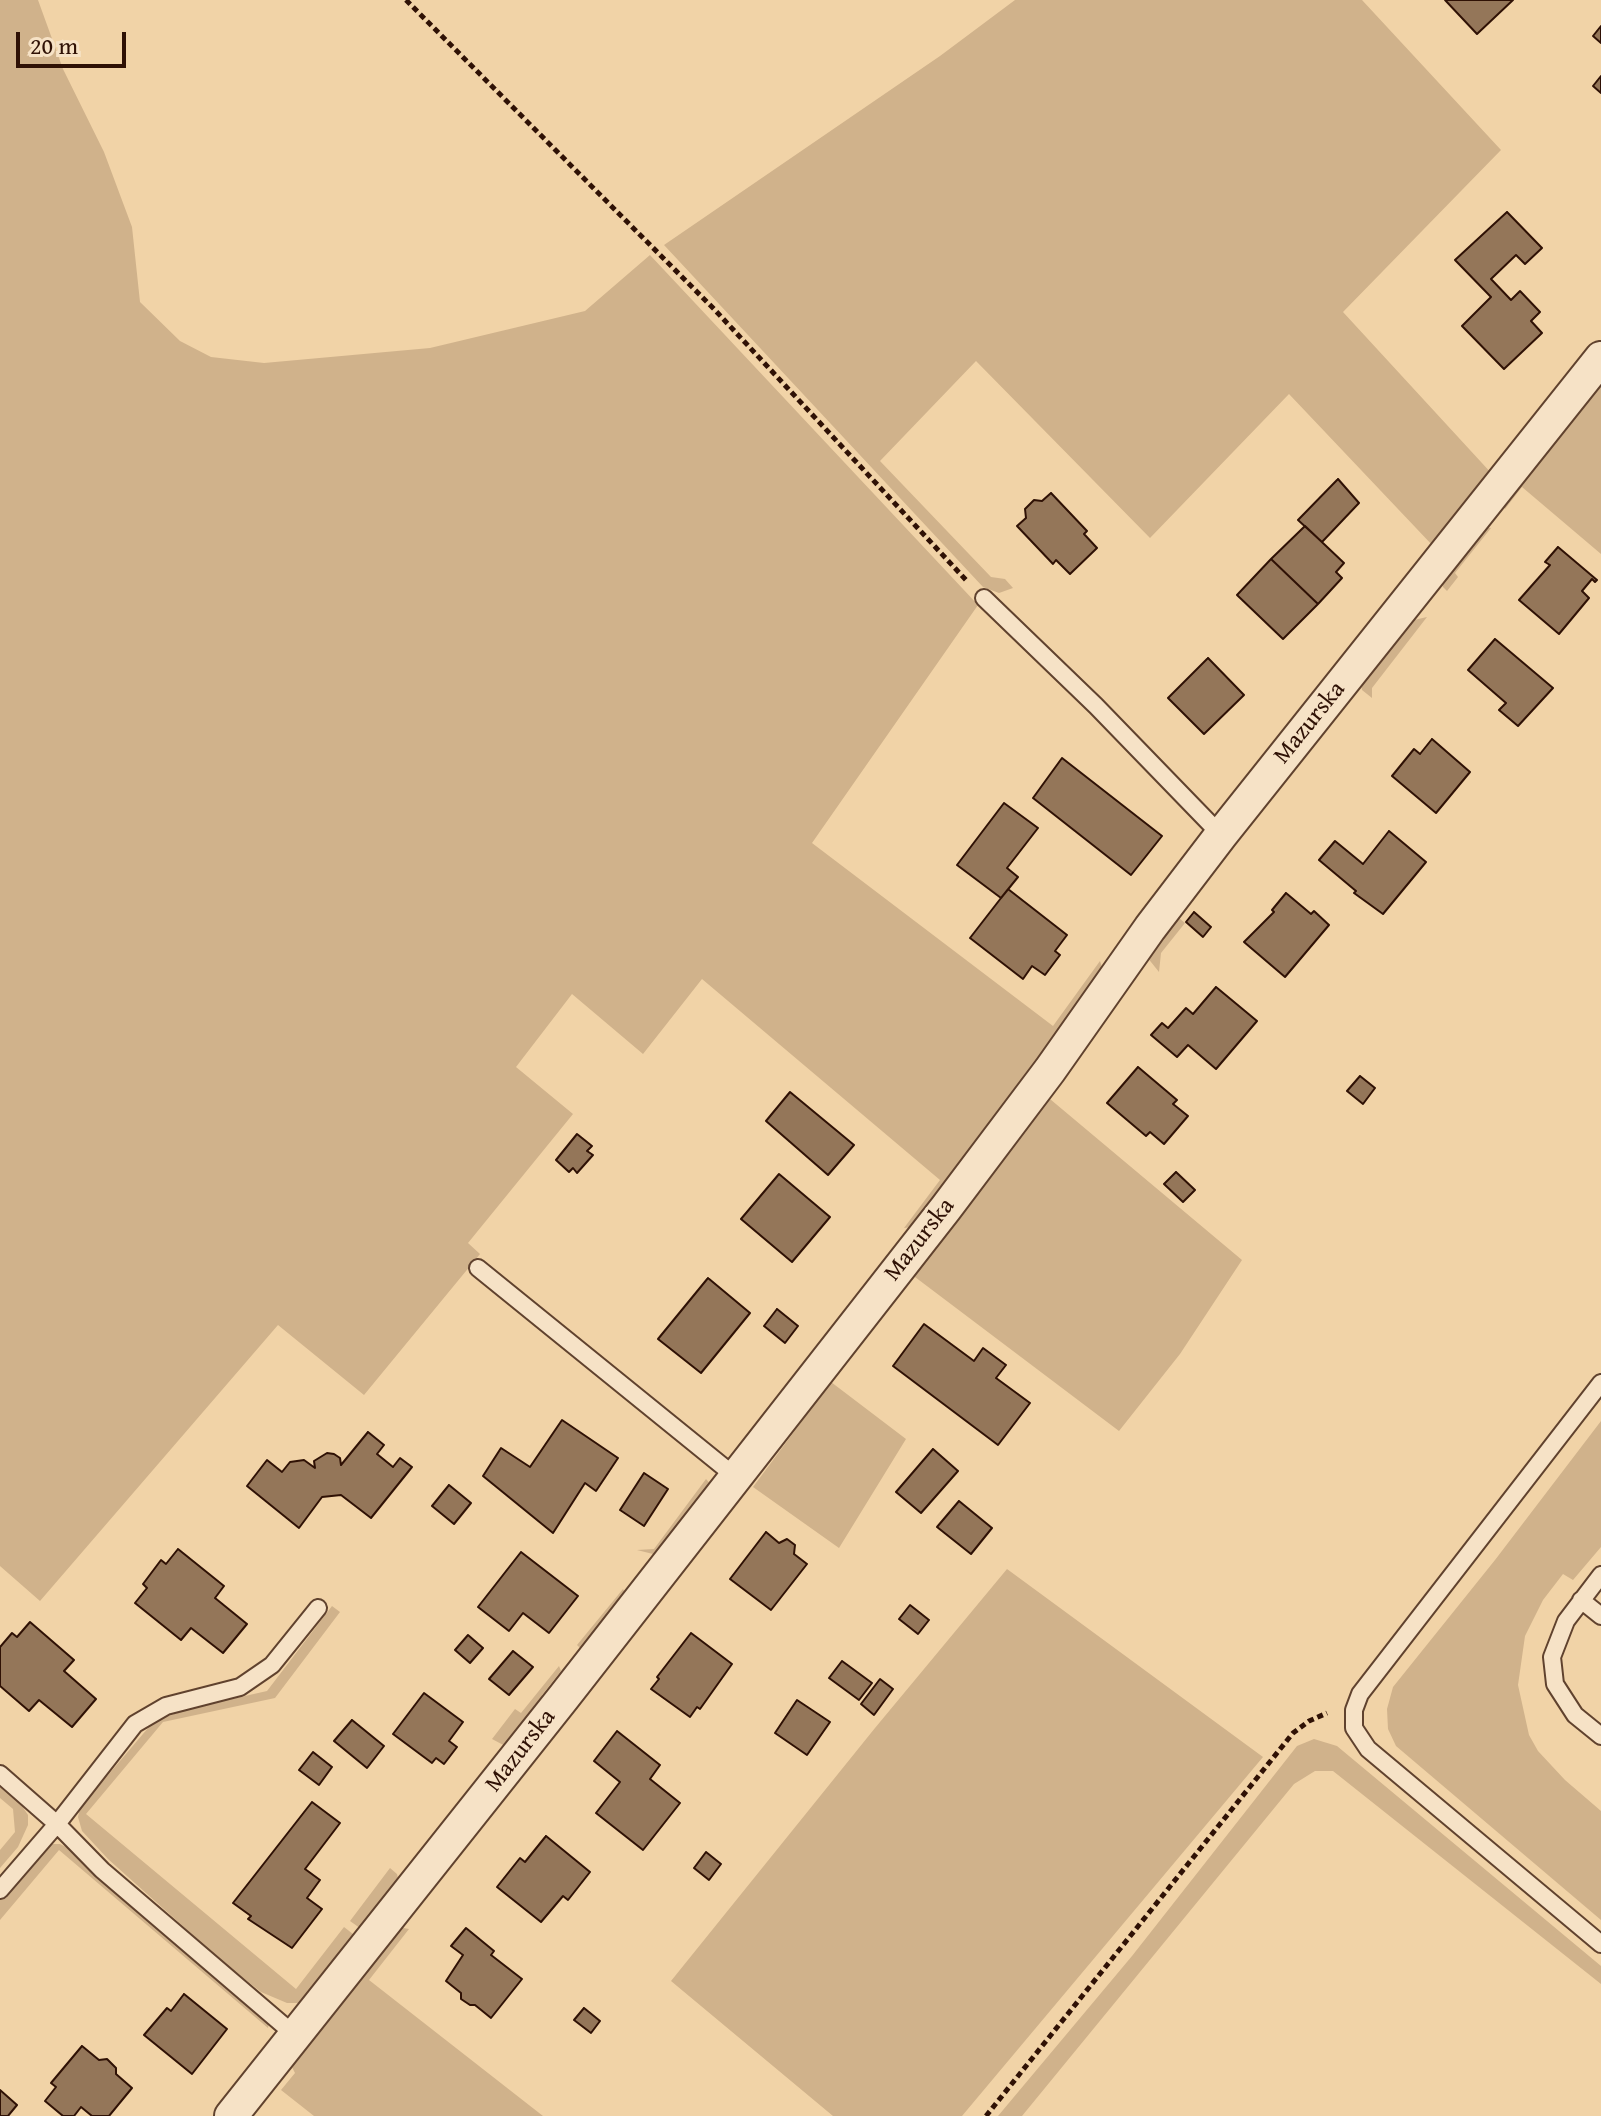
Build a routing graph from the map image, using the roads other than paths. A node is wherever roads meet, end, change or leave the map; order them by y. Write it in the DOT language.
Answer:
graph roads {
  1 [pos="1601,358"];
  2 [pos="984,598"];
  3 [pos="1221,835"];
  4 [pos="478,1268"];
  5 [pos="1601,1383"];
  6 [pos="736,1477"];
  7 [pos="1601,1575"];
  8 [pos="1581,1600"];
  9 [pos="318,1608"];
  10 [pos="1601,1616"];
  11 [pos="1601,1736"];
  12 [pos="0,1774"];
  13 [pos="57,1824"];
  14 [pos="0,1890"];
  15 [pos="1601,1944"];
  16 [pos="296,2036"];
  17 [pos="231,2116"];
  1 -- 3 [label="street, Mazurska"];
  2 -- 3 [label="lane"];
  3 -- 6 [label="street, Mazurska"];
  4 -- 6 [label="lane"];
  5 -- 15 [label="lane"];
  6 -- 16 [label="street, Mazurska"];
  7 -- 8 [label="lane"];
  8 -- 10 [label="lane"];
  8 -- 11 [label="lane"];
  9 -- 13 [label="lane"];
  12 -- 13 [label="lane"];
  13 -- 14 [label="lane"];
  13 -- 16 [label="lane"];
  16 -- 17 [label="street, Mazurska"];
}
